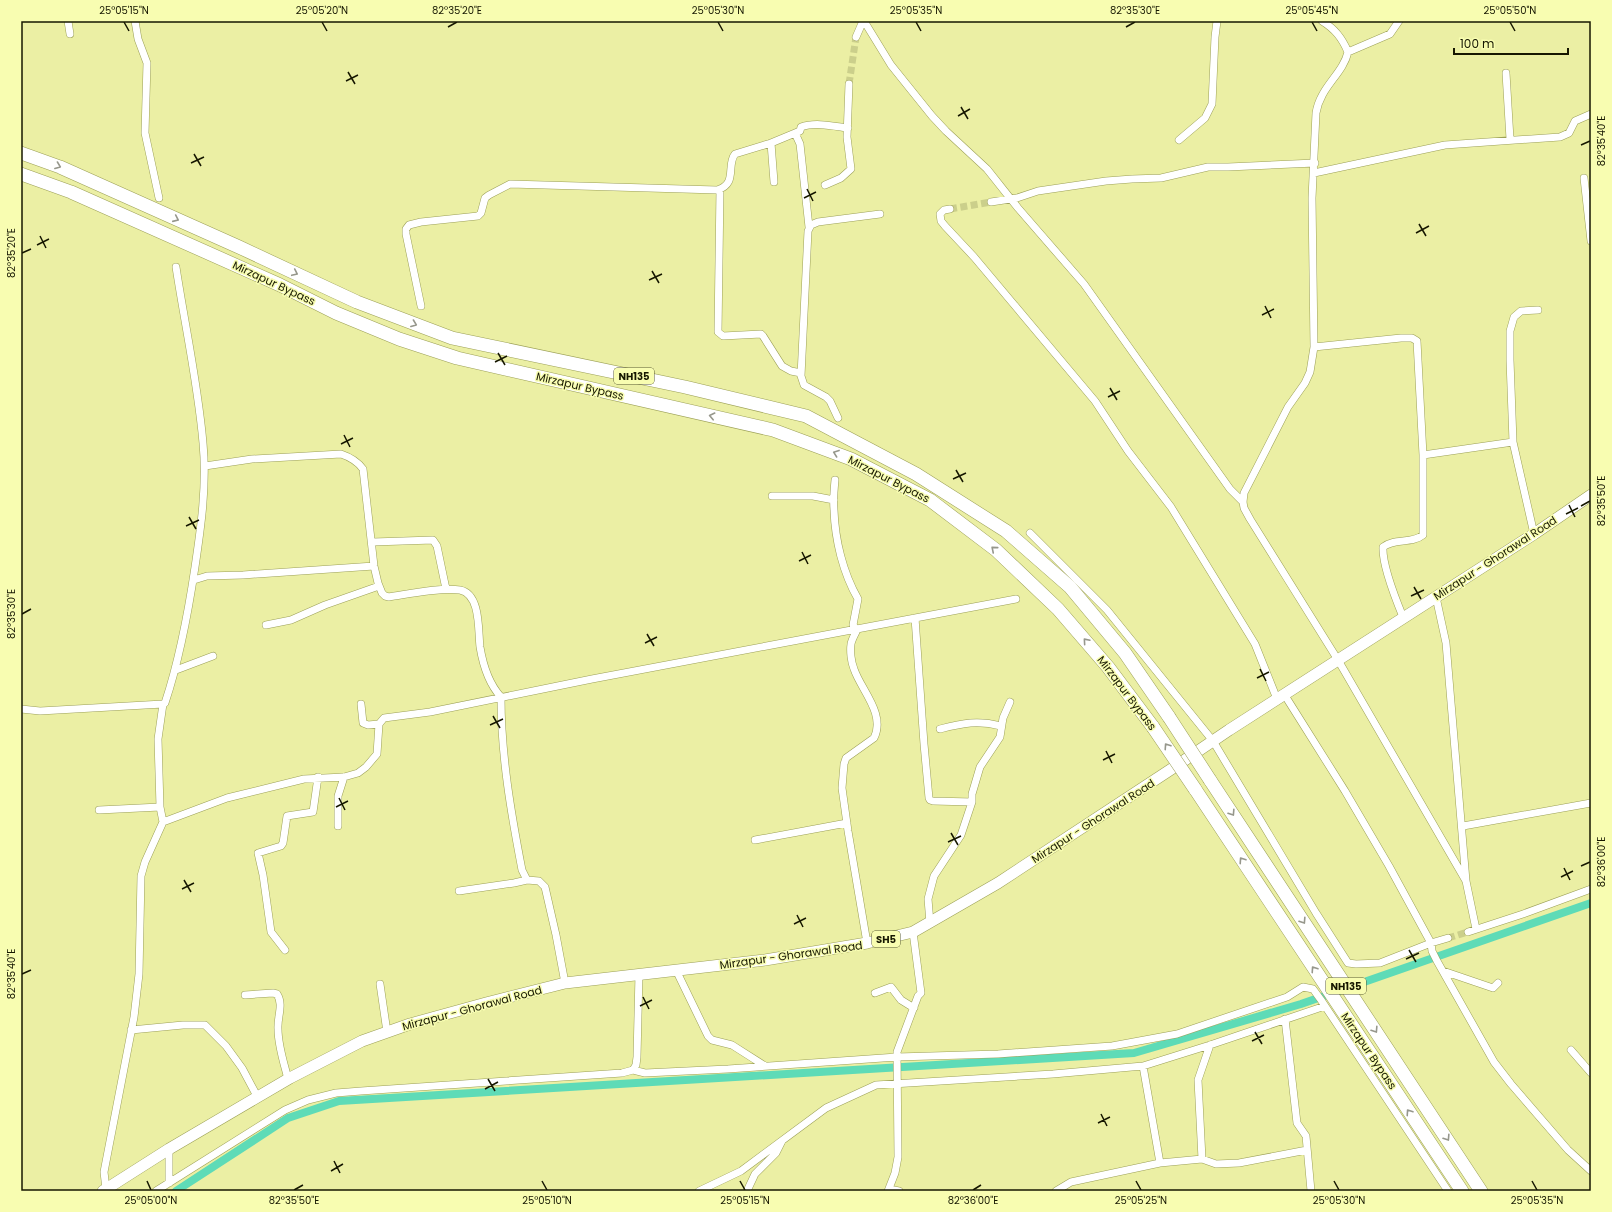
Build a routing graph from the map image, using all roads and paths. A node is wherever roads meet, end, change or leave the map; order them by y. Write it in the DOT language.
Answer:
graph roads {
  1 [pos="68,21"];
  2 [pos="135,21"];
  3 [pos="864,21"];
  4 [pos="1217,21"];
  5 [pos="1322,21"];
  6 [pos="1399,21"];
  7 [pos="70,34"];
  8 [pos="856,37"];
  9 [pos="1348,52"];
  10 [pos="1506,73"];
  11 [pos="849,84"];
  12 [pos="1591,114"];
  13 [pos="848,128"];
  14 [pos="795,133"];
  15 [pos="1178,140"];
  16 [pos="1510,140"];
  17 [pos="771,143"];
  18 [pos="21,153"];
  19 [pos="1315,162"];
  20 [pos="1314,173"];
  21 [pos="21,174"];
  22 [pos="1584,178"];
  23 [pos="774,182"];
  24 [pos="825,186"];
  25 [pos="720,189"];
  26 [pos="159,198"];
  27 [pos="1010,198"];
  28 [pos="991,202"];
  29 [pos="950,209"];
  30 [pos="880,214"];
  31 [pos="809,227"];
  32 [pos="1591,241"];
  33 [pos="176,267"];
  34 [pos="421,306"];
  35 [pos="1538,310"];
  36 [pos="1314,347"];
  37 [pos="801,373"];
  38 [pos="838,418"];
  39 [pos="1513,442"];
  40 [pos="1423,455"];
  41 [pos="205,466"];
  42 [pos="835,480"];
  43 [pos="1591,495"];
  44 [pos="772,496"];
  45 [pos="834,500"];
  46 [pos="1243,502"];
  47 [pos="1030,533"];
  48 [pos="1534,534"];
  49 [pos="372,542"];
  50 [pos="374,566"];
  51 [pos="194,580"];
  52 [pos="379,586"];
  53 [pos="446,589"];
  54 [pos="1436,597"];
  55 [pos="1016,600"];
  56 [pos="915,618"];
  57 [pos="1403,618"];
  58 [pos="266,625"];
  59 [pos="857,630"];
  60 [pos="213,656"];
  61 [pos="1338,660"];
  62 [pos="176,670"];
  63 [pos="1281,696"];
  64 [pos="501,697"];
  65 [pos="1010,702"];
  66 [pos="163,704"];
  67 [pos="361,704"];
  68 [pos="21,709"];
  69 [pos="379,724"];
  70 [pos="1001,726"];
  71 [pos="940,729"];
  72 [pos="1213,741"];
  73 [pos="344,776"];
  74 [pos="318,778"];
  75 [pos="972,802"];
  76 [pos="1591,803"];
  77 [pos="160,807"];
  78 [pos="99,810"];
  79 [pos="163,822"];
  80 [pos="847,824"];
  81 [pos="338,826"];
  82 [pos="1463,826"];
  83 [pos="755,840"];
  84 [pos="527,880"];
  85 [pos="1466,881"];
  86 [pos="1591,888"];
  87 [pos="459,891"];
  88 [pos="930,923"];
  89 [pos="1476,929"];
  90 [pos="913,932"];
  91 [pos="1468,932"];
  92 [pos="1448,938"];
  93 [pos="1431,942"];
  94 [pos="867,944"];
  95 [pos="285,950"];
  96 [pos="676,970"];
  97 [pos="1443,971"];
  98 [pos="640,974"];
  99 [pos="1498,982"];
  100 [pos="565,983"];
  101 [pos="380,984"];
  102 [pos="245,994"];
  103 [pos="875,994"];
  104 [pos="1323,1003"];
  105 [pos="914,1008"];
  106 [pos="1285,1019"];
  107 [pos="131,1030"];
  108 [pos="387,1032"];
  109 [pos="1210,1045"];
  110 [pos="1571,1050"];
  111 [pos="897,1060"];
  112 [pos="765,1066"];
  113 [pos="1143,1066"];
  114 [pos="633,1070"];
  115 [pos="1591,1073"];
  116 [pos="288,1079"];
  117 [pos="897,1083"];
  118 [pos="257,1096"];
  119 [pos="783,1139"];
  120 [pos="169,1149"];
  121 [pos="1307,1150"];
  122 [pos="1202,1159"];
  123 [pos="1160,1163"];
  124 [pos="1591,1171"];
  125 [pos="169,1183"];
  126 [pos="105,1190"];
  127 [pos="889,1190"];
  128 [pos="156,1191"];
  129 [pos="699,1191"];
  130 [pos="747,1191"];
  131 [pos="899,1191"];
  132 [pos="1056,1191"];
  133 [pos="1311,1191"];
  134 [pos="1448,1191"];
  135 [pos="1462,1191"];
  136 [pos="1481,1191"];
  1 -- 7 [label="street"];
  2 -- 26 [label="street"];
  3 -- 8 [label="street"];
  3 -- 27 [label="street"];
  4 -- 15 [label="street"];
  5 -- 9 [label="street"];
  6 -- 9 [label="street"];
  9 -- 19 [label="street"];
  10 -- 16 [label="street"];
  11 -- 13 [label="street"];
  12 -- 16 [label="street"];
  13 -- 14 [label="street"];
  13 -- 24 [label="street"];
  14 -- 17 [label="street"];
  14 -- 31 [label="street"];
  16 -- 20 [label="street"];
  17 -- 23 [label="street"];
  17 -- 25 [label="street"];
  18 -- 136 [label="highway, Mirzapur Bypass / NH135, one-way, bridge"];
  19 -- 20 [label="street"];
  19 -- 27 [label="street"];
  20 -- 36 [label="street"];
  135 -- 21 [label="highway, Mirzapur Bypass / NH135, one-way, bridge"];
  22 -- 32 [label="street"];
  25 -- 34 [label="street"];
  25 -- 37 [label="street"];
  27 -- 28 [label="street"];
  27 -- 46 [label="street"];
  29 -- 63 [label="street"];
  30 -- 31 [label="street"];
  31 -- 37 [label="street"];
  33 -- 41 [label="street"];
  35 -- 39 [label="street"];
  36 -- 40 [label="street"];
  36 -- 46 [label="street"];
  37 -- 38 [label="street"];
  39 -- 40 [label="street"];
  39 -- 48 [label="street"];
  40 -- 57 [label="street"];
  41 -- 49 [label="street"];
  41 -- 51 [label="street"];
  42 -- 45 [label="street"];
  43 -- 48 [label="main road, Mirzapur - Ghorawal Road / SH5"];
  44 -- 45 [label="street"];
  45 -- 59 [label="street"];
  46 -- 61 [label="street"];
  47 -- 72 [label="street"];
  48 -- 54 [label="main road, Mirzapur - Ghorawal Road / SH5"];
  49 -- 50 [label="street"];
  49 -- 53 [label="street"];
  50 -- 51 [label="street"];
  50 -- 52 [label="street"];
  51 -- 62 [label="street"];
  52 -- 53 [label="street"];
  52 -- 58 [label="street"];
  53 -- 64 [label="street"];
  54 -- 57 [label="main road, Mirzapur - Ghorawal Road / SH5"];
  54 -- 82 [label="street"];
  55 -- 56 [label="street"];
  56 -- 59 [label="street"];
  56 -- 75 [label="street"];
  57 -- 61 [label="main road, Mirzapur - Ghorawal Road / SH5"];
  59 -- 64 [label="street"];
  59 -- 80 [label="street"];
  60 -- 62 [label="street"];
  61 -- 63 [label="main road, Mirzapur - Ghorawal Road / SH5"];
  61 -- 85 [label="street"];
  62 -- 66 [label="street"];
  63 -- 72 [label="main road, Mirzapur - Ghorawal Road / SH5"];
  63 -- 93 [label="street"];
  64 -- 69 [label="street"];
  64 -- 84 [label="street"];
  65 -- 70 [label="street"];
  66 -- 68 [label="street"];
  66 -- 77 [label="street"];
  67 -- 69 [label="street"];
  69 -- 73 [label="street"];
  70 -- 71 [label="street"];
  70 -- 75 [label="street"];
  72 -- 88 [label="main road, Mirzapur - Ghorawal Road / SH5"];
  72 -- 93 [label="street"];
  73 -- 74 [label="street"];
  73 -- 81 [label="street"];
  74 -- 79 [label="street"];
  74 -- 95 [label="street"];
  75 -- 88 [label="street"];
  76 -- 82 [label="street"];
  77 -- 78 [label="street"];
  77 -- 79 [label="street"];
  79 -- 107 [label="street"];
  80 -- 83 [label="street"];
  80 -- 94 [label="street"];
  82 -- 85 [label="street"];
  84 -- 87 [label="street"];
  84 -- 100 [label="street"];
  85 -- 89 [label="street"];
  86 -- 89 [label="street"];
  88 -- 90 [label="main road, Mirzapur - Ghorawal Road / SH5"];
  89 -- 91 [label="street"];
  90 -- 94 [label="main road, Mirzapur - Ghorawal Road / SH5"];
  90 -- 105 [label="street"];
  92 -- 93 [label="street"];
  93 -- 97 [label="street"];
  94 -- 96 [label="main road, Mirzapur - Ghorawal Road / SH5"];
  96 -- 98 [label="main road, Mirzapur - Ghorawal Road / SH5"];
  96 -- 112 [label="street"];
  97 -- 99 [label="street"];
  97 -- 124 [label="street"];
  98 -- 100 [label="main road, Mirzapur - Ghorawal Road / SH5"];
  98 -- 114 [label="street"];
  100 -- 108 [label="main road, Mirzapur - Ghorawal Road / SH5"];
  101 -- 108 [label="street"];
  102 -- 116 [label="street"];
  103 -- 105 [label="street"];
  104 -- 106 [label="street"];
  104 -- 111 [label="street"];
  104 -- 134 [label="street"];
  105 -- 111 [label="street"];
  106 -- 109 [label="street"];
  106 -- 121 [label="street"];
  107 -- 118 [label="street"];
  107 -- 126 [label="street"];
  108 -- 116 [label="main road, Mirzapur - Ghorawal Road / SH5"];
  109 -- 113 [label="street"];
  109 -- 122 [label="street"];
  110 -- 115 [label="street"];
  111 -- 112 [label="street"];
  111 -- 117 [label="street"];
  112 -- 114 [label="street"];
  113 -- 117 [label="street"];
  113 -- 123 [label="street"];
  114 -- 125 [label="street"];
  116 -- 118 [label="main road, Mirzapur - Ghorawal Road / SH5"];
  117 -- 119 [label="street"];
  117 -- 127 [label="street"];
  118 -- 120 [label="main road, Mirzapur - Ghorawal Road / SH5"];
  119 -- 129 [label="street"];
  119 -- 130 [label="street"];
  120 -- 125 [label="street"];
  120 -- 126 [label="main road, Mirzapur - Ghorawal Road / SH5"];
  121 -- 122 [label="street"];
  121 -- 133 [label="street"];
  122 -- 123 [label="street"];
  123 -- 132 [label="street"];
  125 -- 128 [label="street"];
  127 -- 131 [label="street"];
}
